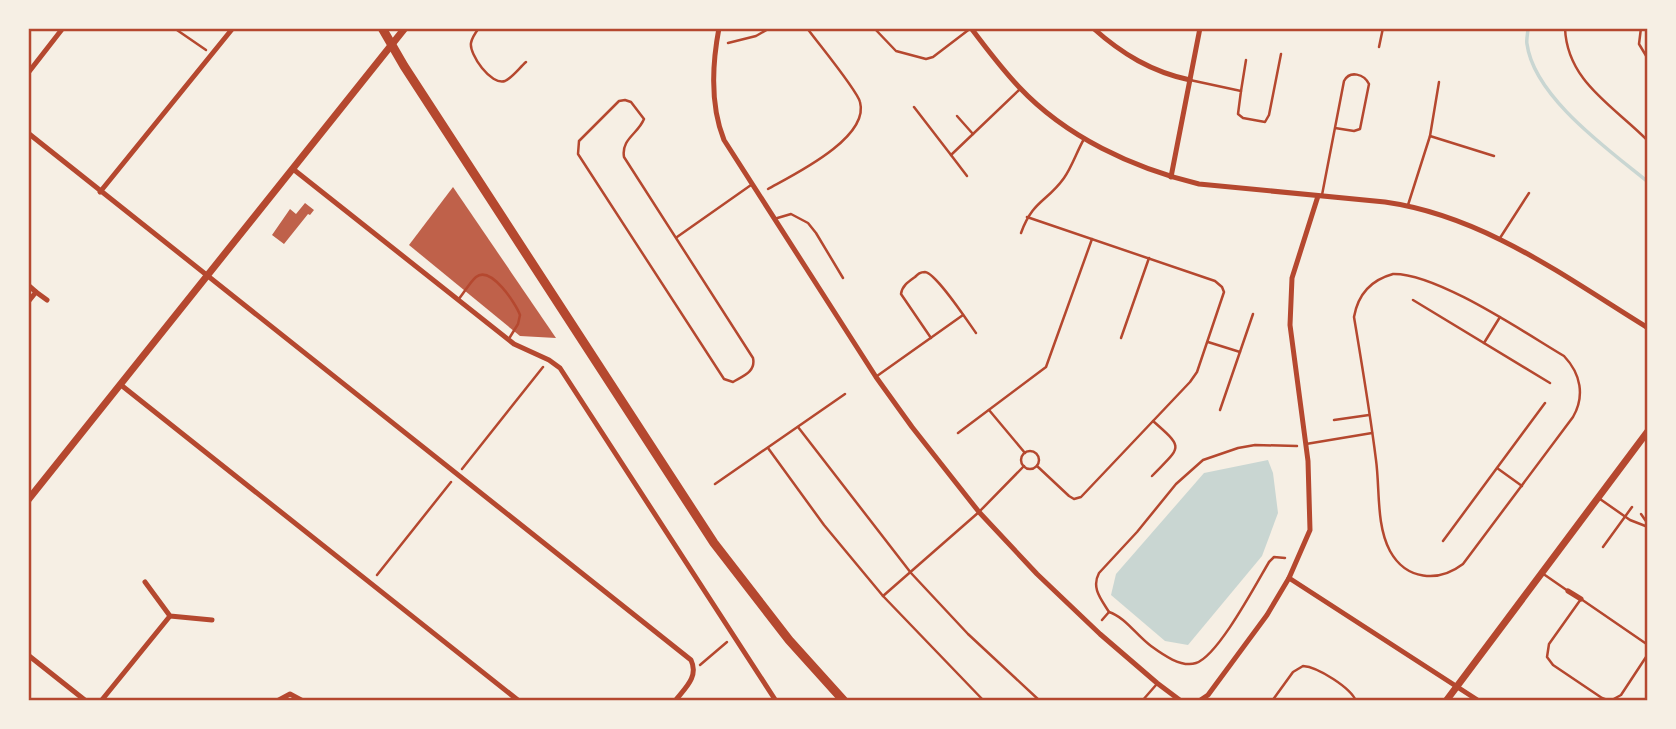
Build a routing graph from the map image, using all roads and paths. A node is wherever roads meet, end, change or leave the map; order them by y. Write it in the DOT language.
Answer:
graph roads {
  1 [pos="62,28"];
  2 [pos="174,28"];
  3 [pos="233,28"];
  4 [pos="382,28"];
  5 [pos="405,28"];
  6 [pos="479,28"];
  7 [pos="719,28"];
  8 [pos="770,28"];
  9 [pos="807,28"];
  10 [pos="874,28"];
  11 [pos="971,28"];
  12 [pos="1093,28"];
  13 [pos="1200,28"];
  14 [pos="1298,28"];
  15 [pos="1312,28"];
  16 [pos="1383,28"];
  17 [pos="1565,28"];
  18 [pos="1641,28"];
  19 [pos="391,43"];
  20 [pos="728,43"];
  21 [pos="1379,47"];
  22 [pos="212,54"];
  23 [pos="1281,54"];
  24 [pos="1648,59"];
  25 [pos="1246,60"];
  26 [pos="526,62"];
  27 [pos="28,73"];
  28 [pos="1190,80"];
  29 [pos="1439,82"];
  30 [pos="1020,88"];
  31 [pos="1241,91"];
  32 [pos="914,107"];
  33 [pos="957,116"];
  34 [pos="1335,128"];
  35 [pos="28,133"];
  36 [pos="973,134"];
  37 [pos="1430,136"];
  38 [pos="1085,139"];
  39 [pos="1648,141"];
  40 [pos="951,155"];
  41 [pos="1494,156"];
  42 [pos="293,169"];
  43 [pos="967,176"];
  44 [pos="1171,177"];
  45 [pos="751,185"];
  46 [pos="768,189"];
  47 [pos="100,192"];
  48 [pos="1529,193"];
  49 [pos="1320,196"];
  50 [pos="1408,205"];
  51 [pos="1027,216"];
  52 [pos="774,219"];
  53 [pos="1020,233"];
  54 [pos="677,237"];
  55 [pos="1500,238"];
  56 [pos="1092,239"];
  57 [pos="1149,258"];
  58 [pos="208,277"];
  59 [pos="843,278"];
  60 [pos="28,285"];
  61 [pos="36,292"];
  62 [pos="47,300"];
  63 [pos="458,300"];
  64 [pos="1413,300"];
  65 [pos="28,302"];
  66 [pos="1254,314"];
  67 [pos="963,315"];
  68 [pos="1500,317"];
  69 [pos="1648,328"];
  70 [pos="976,333"];
  71 [pos="931,338"];
  72 [pos="1121,338"];
  73 [pos="508,340"];
  74 [pos="1208,341"];
  75 [pos="1484,342"];
  76 [pos="1240,352"];
  77 [pos="876,377"];
  78 [pos="1550,383"];
  79 [pos="121,385"];
  80 [pos="845,394"];
  81 [pos="1545,402"];
  82 [pos="989,410"];
  83 [pos="1220,410"];
  84 [pos="1369,415"];
  85 [pos="1334,420"];
  86 [pos="1153,421"];
  87 [pos="798,426"];
  88 [pos="1648,431"];
  89 [pos="958,433"];
  90 [pos="1372,433"];
  91 [pos="1302,445"];
  92 [pos="768,448"];
  93 [pos="1025,453"];
  94 [pos="1024,466"];
  95 [pos="1037,466"];
  96 [pos="1497,468"];
  97 [pos="1152,476"];
  98 [pos="715,484"];
  99 [pos="1522,486"];
  100 [pos="1598,498"];
  101 [pos="28,500"];
  102 [pos="1632,507"];
  103 [pos="979,512"];
  104 [pos="1641,514"];
  105 [pos="1625,517"];
  106 [pos="1648,526"];
  107 [pos="1443,541"];
  108 [pos="1603,547"];
  109 [pos="1285,558"];
  110 [pos="911,572"];
  111 [pos="1542,573"];
  112 [pos="1289,578"];
  113 [pos="145,582"];
  114 [pos="1568,590"];
  115 [pos="883,596"];
  116 [pos="1581,599"];
  117 [pos="1109,612"];
  118 [pos="170,616"];
  119 [pos="212,620"];
  120 [pos="1102,620"];
  121 [pos="734,636"];
  122 [pos="1648,645"];
  123 [pos="1648,654"];
  124 [pos="28,655"];
  125 [pos="695,670"];
  126 [pos="1157,683"];
  127 [pos="1457,686"];
  128 [pos="86,701"];
  129 [pos="101,701"];
  130 [pos="277,701"];
  131 [pos="303,701"];
  132 [pos="519,701"];
  133 [pos="675,701"];
  134 [pos="776,701"];
  135 [pos="844,701"];
  136 [pos="984,701"];
  137 [pos="1040,701"];
  138 [pos="1142,701"];
  139 [pos="1181,701"];
  140 [pos="1199,701"];
  141 [pos="1272,701"];
  142 [pos="1356,701"];
  143 [pos="1446,701"];
  144 [pos="1479,701"];
  1 -- 27 [label="street"];
  2 -- 22 [label="path"];
  3 -- 22 [label="street"];
  4 -- 19 [label="main road"];
  5 -- 19 [label="street"];
  6 -- 26 [label="lane"];
  7 -- 45 [label="street"];
  8 -- 20 [label="path"];
  9 -- 46 [label="path"];
  10 -- 11 [label="lane"];
  11 -- 30 [label="street"];
  12 -- 28 [label="street"];
  13 -- 28 [label="street"];
  14 -- 15 [label="lane"];
  16 -- 21 [label="lane"];
  17 -- 39 [label="path"];
  18 -- 24 [label="lane"];
  19 -- 42 [label="street"];
  19 -- 135 [label="main road"];
  22 -- 47 [label="street"];
  23 -- 31 [label="lane"];
  25 -- 31 [label="lane"];
  28 -- 31 [label="lane"];
  28 -- 44 [label="street"];
  29 -- 37 [label="lane"];
  30 -- 36 [label="lane"];
  30 -- 38 [label="street"];
  32 -- 40 [label="lane"];
  33 -- 36 [label="lane"];
  34 -- 34 [label="lane"];
  34 -- 49 [label="lane"];
  35 -- 47 [label="street"];
  36 -- 40 [label="lane"];
  37 -- 41 [label="lane"];
  37 -- 50 [label="lane"];
  38 -- 44 [label="street"];
  38 -- 51 [label="lane"];
  40 -- 43 [label="lane"];
  42 -- 58 [label="street"];
  42 -- 63 [label="street"];
  44 -- 49 [label="street"];
  45 -- 52 [label="street"];
  45 -- 54 [label="lane"];
  47 -- 58 [label="street"];
  48 -- 55 [label="lane"];
  49 -- 50 [label="street"];
  49 -- 91 [label="street"];
  50 -- 55 [label="street"];
  51 -- 53 [label="lane"];
  51 -- 56 [label="lane"];
  52 -- 59 [label="lane"];
  52 -- 77 [label="street"];
  54 -- 54 [label="lane"];
  55 -- 69 [label="street"];
  56 -- 57 [label="lane"];
  56 -- 82 [label="lane"];
  57 -- 72 [label="lane"];
  57 -- 74 [label="lane"];
  58 -- 79 [label="street"];
  58 -- 125 [label="street"];
  60 -- 61 [label="street"];
  61 -- 62 [label="street"];
  61 -- 65 [label="street"];
  63 -- 73 [label="street"];
  63 -- 73 [label="lane"];
  64 -- 75 [label="lane"];
  66 -- 76 [label="lane"];
  67 -- 70 [label="lane"];
  67 -- 71 [label="lane"];
  67 -- 71 [label="lane"];
  68 -- 75 [label="lane"];
  68 -- 84 [label="lane"];
  68 -- 99 [label="lane"];
  71 -- 77 [label="lane"];
  73 -- 121 [label="street"];
  74 -- 76 [label="lane"];
  74 -- 86 [label="lane"];
  75 -- 78 [label="lane"];
  76 -- 83 [label="lane"];
  77 -- 103 [label="street"];
  79 -- 101 [label="street"];
  79 -- 132 [label="street"];
  80 -- 87 [label="lane"];
  81 -- 96 [label="lane"];
  82 -- 89 [label="lane"];
  82 -- 93 [label="lane"];
  84 -- 85 [label="lane"];
  84 -- 90 [label="lane"];
  86 -- 95 [label="lane"];
  86 -- 97 [label="lane"];
  87 -- 92 [label="lane"];
  87 -- 110 [label="lane"];
  88 -- 100 [label="street"];
  90 -- 91 [label="lane"];
  90 -- 99 [label="lane"];
  91 -- 112 [label="street"];
  91 -- 117 [label="path"];
  92 -- 98 [label="lane"];
  92 -- 115 [label="lane"];
  93 -- 94 [label="lane"];
  93 -- 95 [label="lane"];
  94 -- 95 [label="lane"];
  94 -- 103 [label="lane"];
  96 -- 99 [label="lane"];
  96 -- 107 [label="lane"];
  100 -- 105 [label="lane"];
  100 -- 111 [label="street"];
  102 -- 105 [label="lane"];
  103 -- 110 [label="lane"];
  103 -- 126 [label="street"];
  104 -- 106 [label="lane"];
  105 -- 106 [label="lane"];
  105 -- 108 [label="lane"];
  109 -- 117 [label="path"];
  110 -- 115 [label="lane"];
  110 -- 137 [label="lane"];
  111 -- 114 [label="lane"];
  111 -- 127 [label="street"];
  112 -- 127 [label="street"];
  112 -- 140 [label="street"];
  113 -- 118 [label="street"];
  114 -- 116 [label="street"];
  115 -- 136 [label="lane"];
  116 -- 122 [label="lane"];
  116 -- 123 [label="lane"];
  117 -- 120 [label="path"];
  118 -- 119 [label="street"];
  118 -- 129 [label="street"];
  121 -- 125 [label="path"];
  121 -- 134 [label="street"];
  124 -- 128 [label="street"];
  125 -- 133 [label="street"];
  126 -- 138 [label="lane"];
  126 -- 139 [label="street"];
  127 -- 143 [label="street"];
  127 -- 144 [label="street"];
  130 -- 131 [label="street"];
  141 -- 142 [label="lane"];
}
